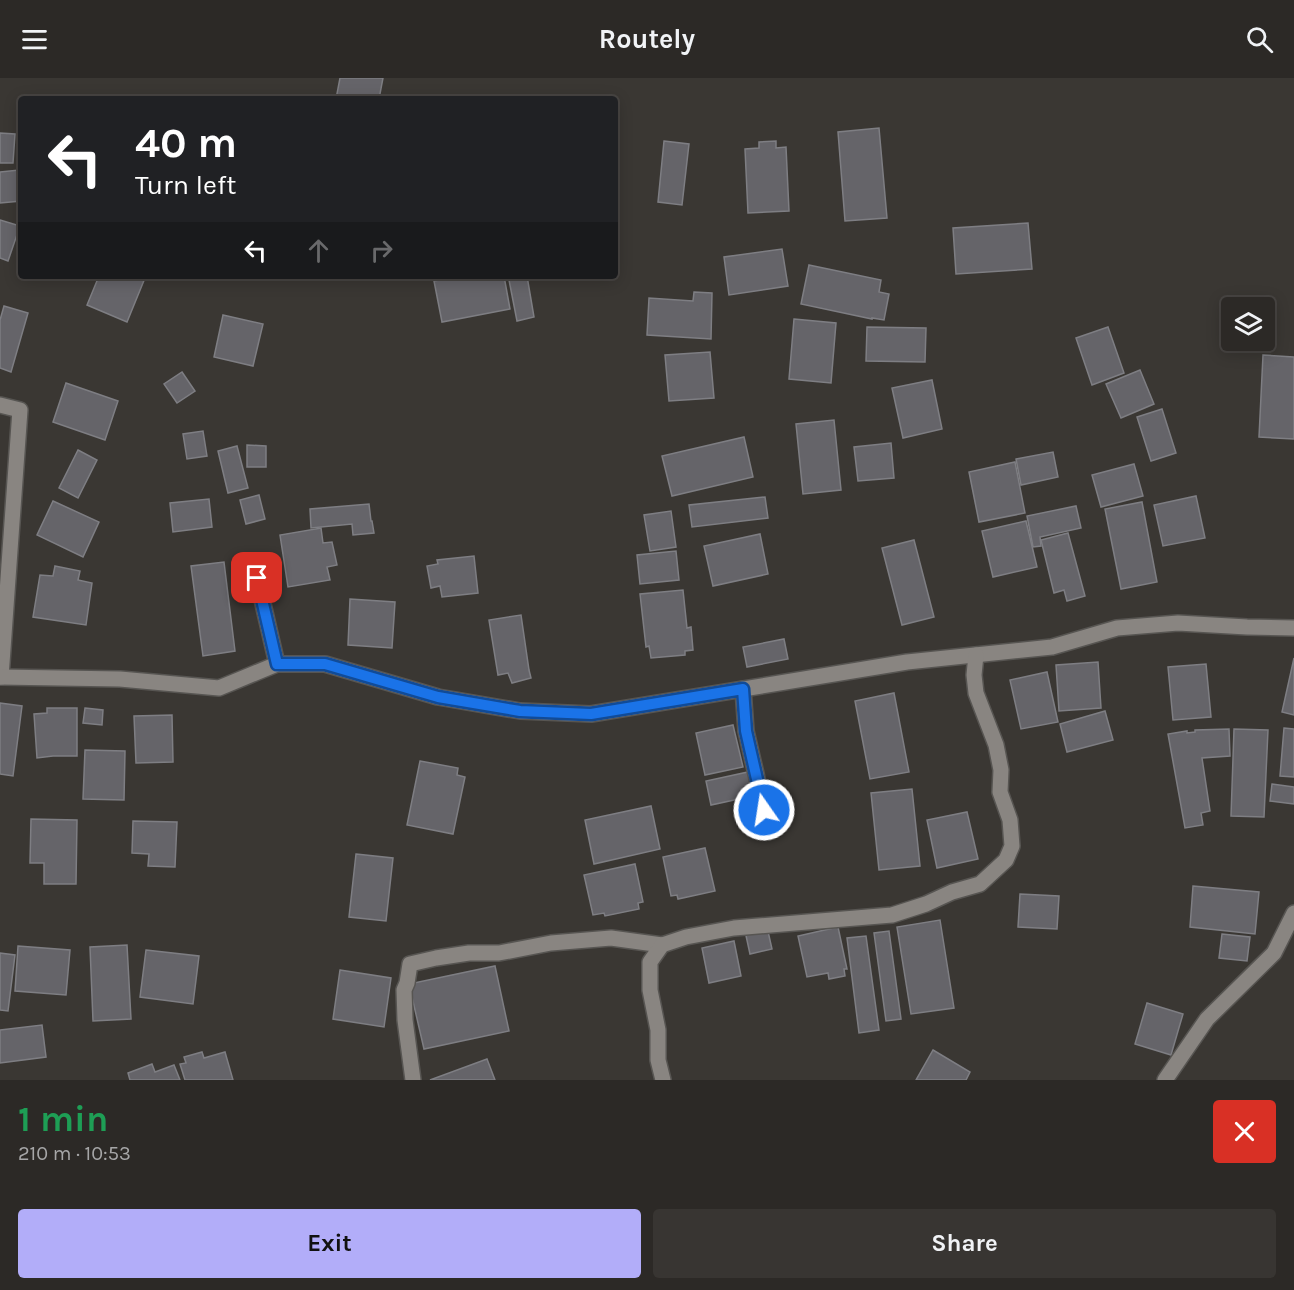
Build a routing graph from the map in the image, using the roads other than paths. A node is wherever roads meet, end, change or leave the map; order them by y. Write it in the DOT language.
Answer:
graph roads {
  1 [pos="0,405"];
  2 [pos="257,578"];
  3 [pos="1294,628"];
  4 [pos="976,655"];
  5 [pos="277,664"];
  6 [pos="1,677"];
  7 [pos="743,689"];
  8 [pos="769,830"];
  9 [pos="1294,913"];
  10 [pos="662,945"];
  11 [pos="414,1080"];
  12 [pos="663,1080"];
  13 [pos="1166,1080"];
  1 -- 6 [label="street"];
  2 -- 5 [label="street"];
  3 -- 4 [label="street"];
  4 -- 7 [label="street"];
  4 -- 10 [label="street"];
  5 -- 6 [label="street"];
  5 -- 7 [label="street"];
  7 -- 8 [label="street"];
  9 -- 13 [label="street"];
  10 -- 11 [label="street"];
  10 -- 12 [label="street"];
}
